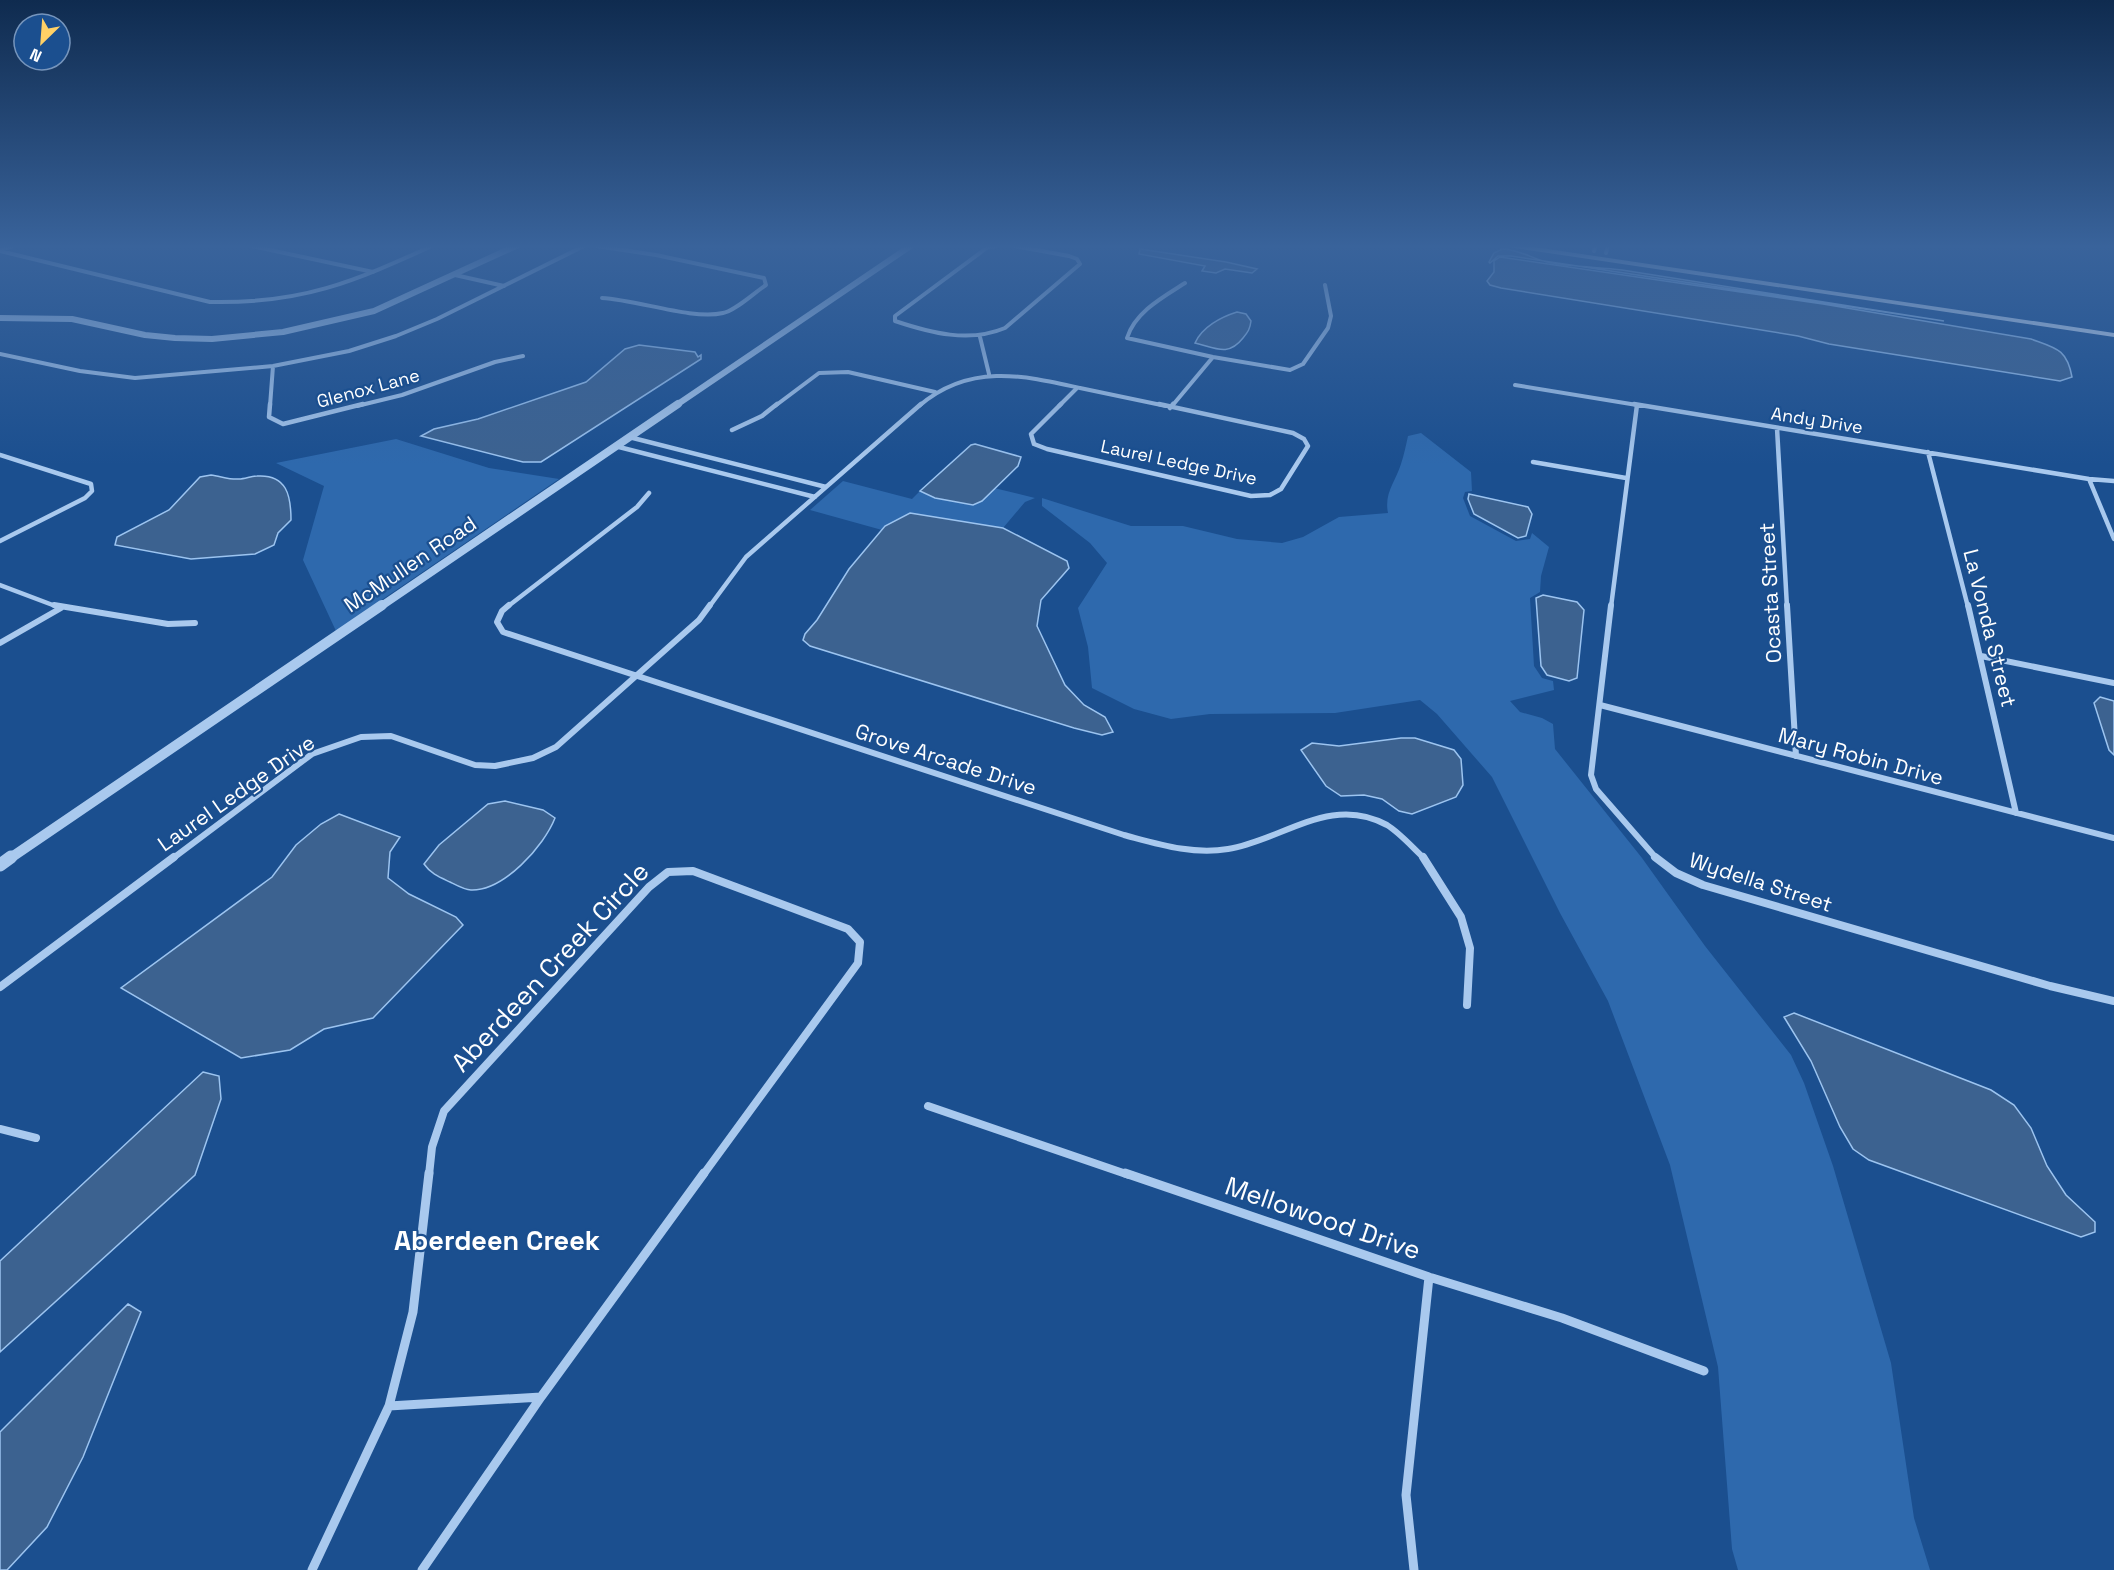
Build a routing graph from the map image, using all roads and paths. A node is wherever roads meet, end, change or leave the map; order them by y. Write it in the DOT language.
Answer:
graph roads {
  1 [pos="19,318"];
  2 [pos="347,318"];
  3 [pos="439,318"];
  4 [pos="803,318"];
  5 [pos="895,318"];
  6 [pos="1016,318"];
  7 [pos="1140,318"];
  8 [pos="1330,318"];
  9 [pos="1999,318"];
  10 [pos="2028,318"];
  11 [pos="2053,318"];
  12 [pos="2058,319"];
  13 [pos="2114,327"];
  14 [pos="2114,335"];
  15 [pos="980,337"];
  16 [pos="0,354"];
  17 [pos="523,356"];
  18 [pos="1213,357"];
  19 [pos="273,366"];
  20 [pos="989,375"];
  21 [pos="1515,385"];
  22 [pos="1077,388"];
  23 [pos="935,392"];
  24 [pos="1637,405"];
  25 [pos="1170,408"];
  26 [pos="1777,428"];
  27 [pos="732,430"];
  28 [pos="628,436"];
  29 [pos="615,446"];
  30 [pos="1928,453"];
  31 [pos="0,455"];
  32 [pos="1533,462"];
  33 [pos="1626,478"];
  34 [pos="2089,479"];
  35 [pos="2114,481"];
  36 [pos="826,487"];
  37 [pos="649,492"];
  38 [pos="815,497"];
  39 [pos="2114,539"];
  40 [pos="0,541"];
  41 [pos="0,585"];
  42 [pos="62,608"];
  43 [pos="195,623"];
  44 [pos="0,643"];
  45 [pos="1981,656"];
  46 [pos="638,676"];
  47 [pos="2114,684"];
  48 [pos="1600,705"];
  49 [pos="1796,756"];
  50 [pos="2016,813"];
  51 [pos="2114,838"];
  52 [pos="0,865"];
  53 [pos="0,987"];
  54 [pos="2114,1001"];
  55 [pos="1467,1005"];
  56 [pos="928,1106"];
  57 [pos="0,1130"];
  58 [pos="36,1138"];
  59 [pos="1429,1277"];
  60 [pos="1704,1371"];
  61 [pos="541,1397"];
  62 [pos="389,1406"];
  63 [pos="312,1570"];
  64 [pos="422,1570"];
  65 [pos="1414,1570"];
  1 -- 2 [label="street"];
  3 -- 19 [label="street"];
  4 -- 28 [label="street, McMullen Road"];
  5 -- 15 [label="street"];
  6 -- 15 [label="street"];
  7 -- 18 [label="street"];
  8 -- 18 [label="street"];
  9 -- 14 [label="main road"];
  10 -- 12 [label="main road"];
  11 -- 12 [label="main road"];
  12 -- 13 [label="main road"];
  15 -- 20 [label="street"];
  16 -- 19 [label="street"];
  17 -- 19 [label="street, Glenox Lane"];
  18 -- 25 [label="street"];
  20 -- 22 [label="street, Laurel Ledge Drive"];
  20 -- 23 [label="street, Laurel Ledge Drive"];
  21 -- 24 [label="street, Andy Drive"];
  22 -- 25 [label="street, Laurel Ledge Drive"];
  22 -- 25 [label="street, Laurel Ledge Drive"];
  23 -- 27 [label="street"];
  23 -- 36 [label="street, Laurel Ledge Drive"];
  24 -- 26 [label="street, Andy Drive"];
  24 -- 33 [label="street, Wydella Street"];
  26 -- 30 [label="street, Andy Drive"];
  26 -- 49 [label="street, Ocasta Street"];
  28 -- 29 [label="street, McMullen Road"];
  28 -- 36 [label="street"];
  29 -- 38 [label="street"];
  29 -- 52 [label="street, McMullen Road"];
  30 -- 34 [label="street, Andy Drive"];
  30 -- 45 [label="street, La Vonda Street"];
  31 -- 40 [label="street"];
  32 -- 33 [label="street"];
  33 -- 48 [label="street, Wydella Street"];
  34 -- 35 [label="street, Andy Drive"];
  34 -- 39 [label="street"];
  36 -- 38 [label="street, Laurel Ledge Drive"];
  37 -- 46 [label="street, Grove Arcade Drive"];
  38 -- 46 [label="street, Laurel Ledge Drive"];
  41 -- 42 [label="street"];
  42 -- 43 [label="street"];
  42 -- 44 [label="street"];
  45 -- 47 [label="street"];
  45 -- 50 [label="street, La Vonda Street"];
  46 -- 53 [label="street, Laurel Ledge Drive"];
  46 -- 55 [label="street, Grove Arcade Drive"];
  48 -- 49 [label="street, Mary Robin Drive"];
  48 -- 54 [label="street, Wydella Street"];
  49 -- 50 [label="street, Mary Robin Drive"];
  50 -- 51 [label="street, Mary Robin Drive"];
  56 -- 59 [label="street, Mellowood Drive"];
  57 -- 58 [label="street"];
  59 -- 60 [label="street, Mellowood Drive"];
  59 -- 65 [label="street"];
  61 -- 62 [label="street"];
  61 -- 62 [label="street, Aberdeen Creek Circle"];
  61 -- 64 [label="street, Aberdeen Creek Circle"];
  62 -- 63 [label="street, Aberdeen Creek Circle"];
}
